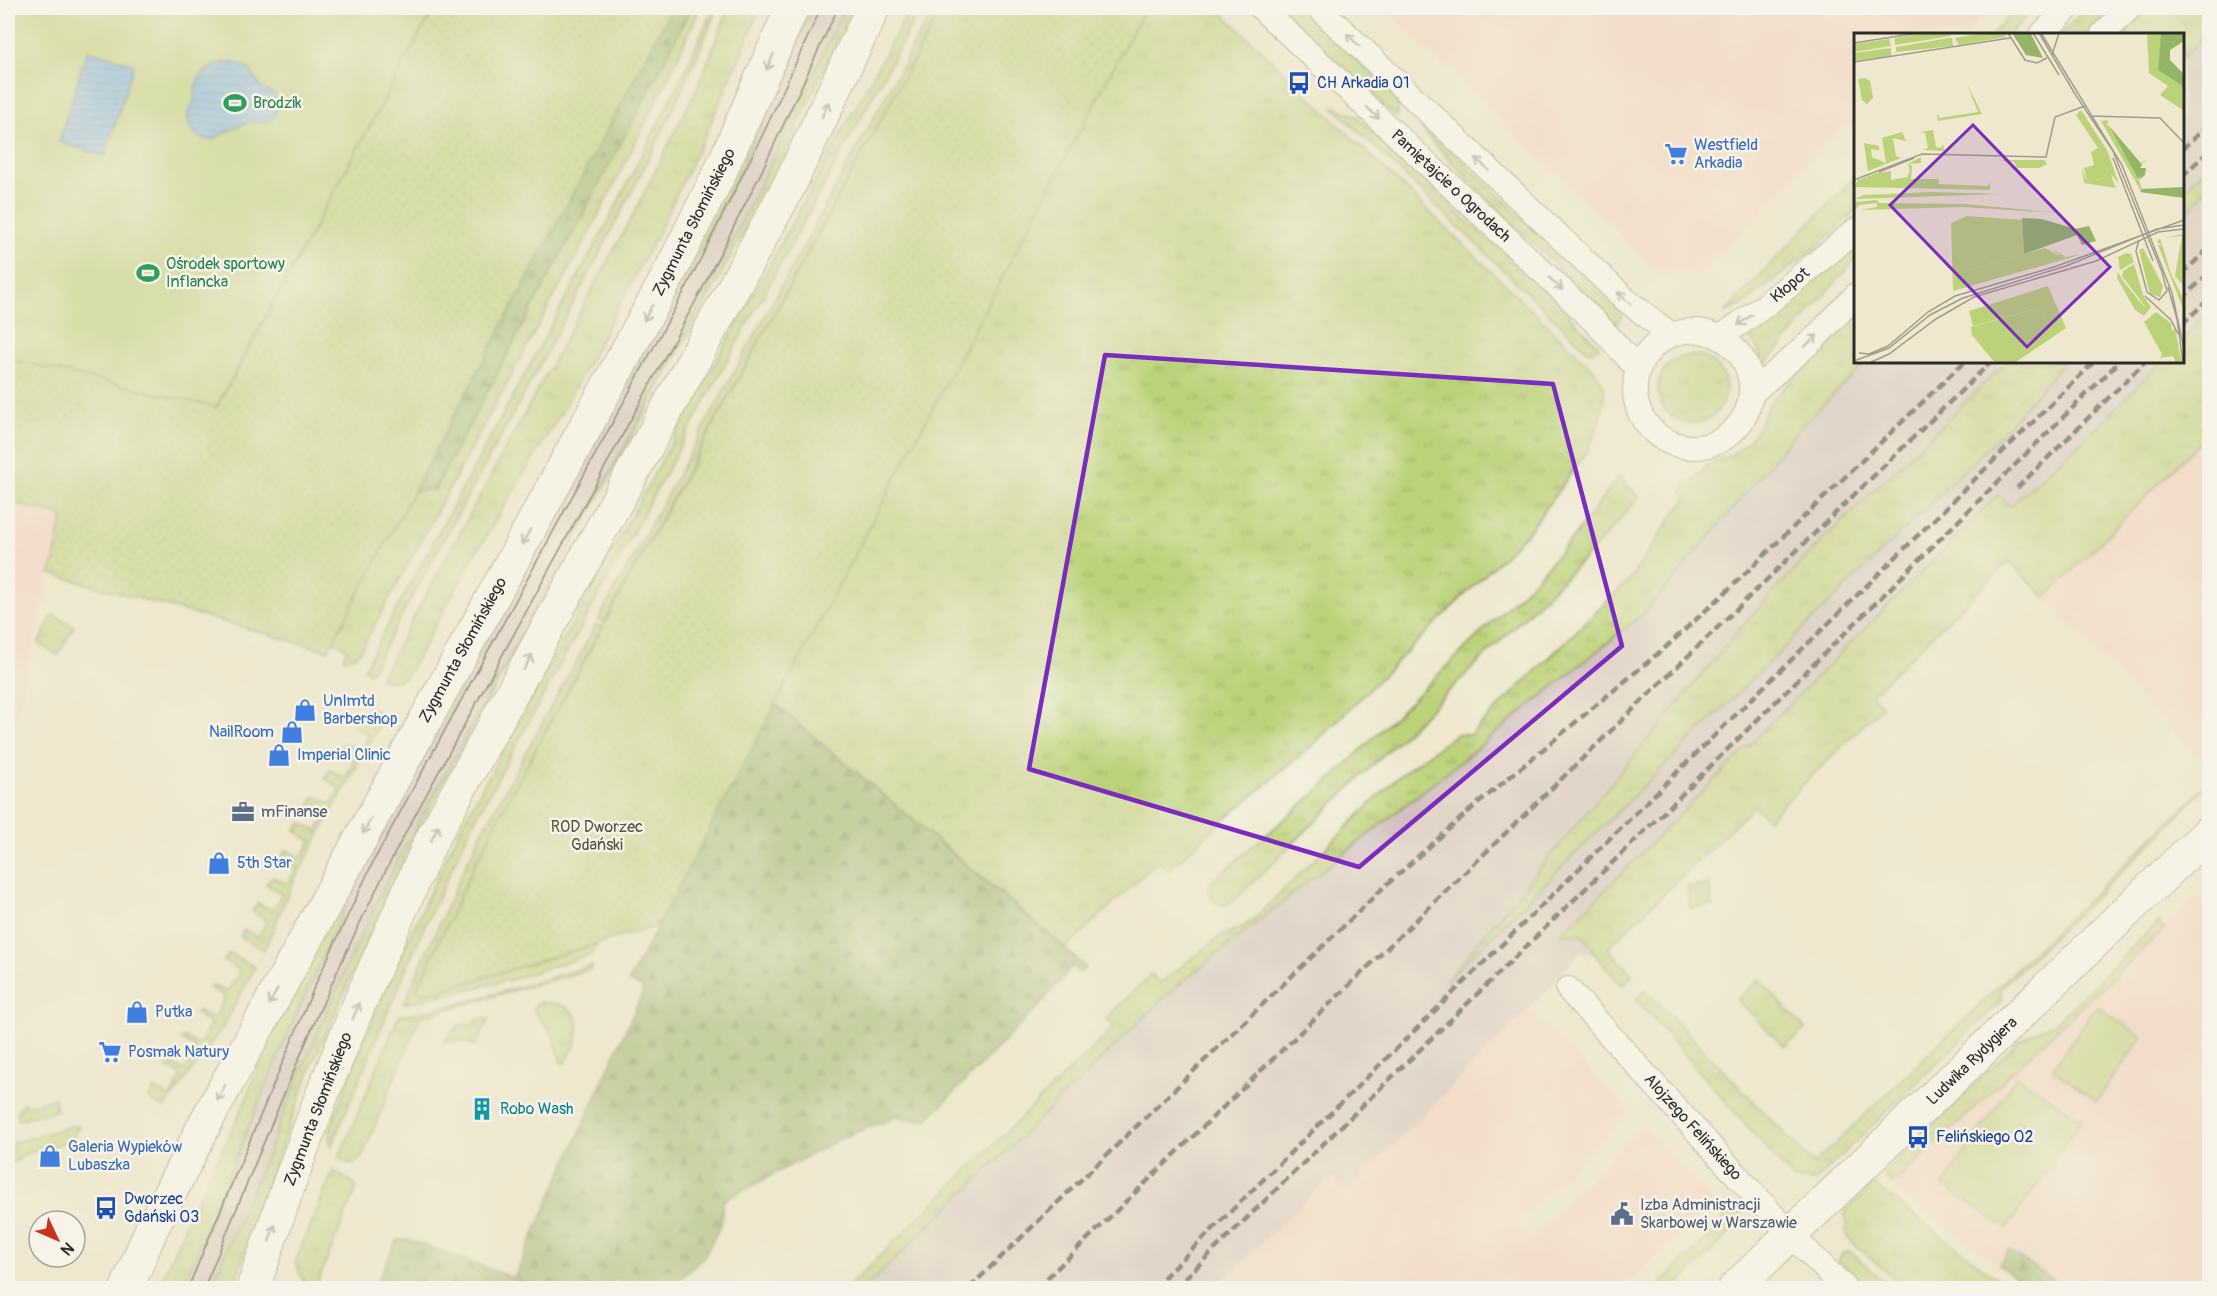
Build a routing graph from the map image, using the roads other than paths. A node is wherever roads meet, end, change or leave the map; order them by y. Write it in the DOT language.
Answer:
graph roads {
  1 [pos="792,8"];
  2 [pos="873,8"];
  3 [pos="1261,8"];
  4 [pos="1319,8"];
  5 [pos="2068,8"];
  6 [pos="2129,8"];
  7 [pos="2043,33"];
  8 [pos="2104,33"];
  9 [pos="1854,232"];
  10 [pos="1854,297"];
  11 [pos="1670,334"];
  12 [pos="1721,337"];
  13 [pos="1638,369"];
  14 [pos="1752,393"];
  15 [pos="2209,831"];
  16 [pos="1568,989"];
  17 [pos="1790,1234"];
  18 [pos="127,1288"];
  19 [pos="253,1288"];
  20 [pos="1735,1288"];
  21 [pos="1845,1288"];
  1 -- 18 [label="main road, Zygmunta Słomińskiego, one-way"];
  19 -- 2 [label="main road, Zygmunta Słomińskiego, one-way"];
  3 -- 13 [label="street, Pamiętajcie o Ogrodach, one-way"];
  11 -- 4 [label="street, one-way"];
  5 -- 7 [label="street"];
  6 -- 8 [label="street"];
  9 -- 12 [label="street, Kłopot, one-way"];
  14 -- 10 [label="street, one-way"];
  11 -- 12 [label="street"];
  11 -- 13 [label="street"];
  12 -- 14 [label="street"];
  13 -- 14 [label="street"];
  15 -- 17 [label="main road, Ludwika Rydygiera"];
  16 -- 17 [label="street, Alojzego Felińskiego"];
  17 -- 20 [label="main road, Ludwika Rydygiera"];
  17 -- 21 [label="street, Alojzego Felińskiego"];
}
